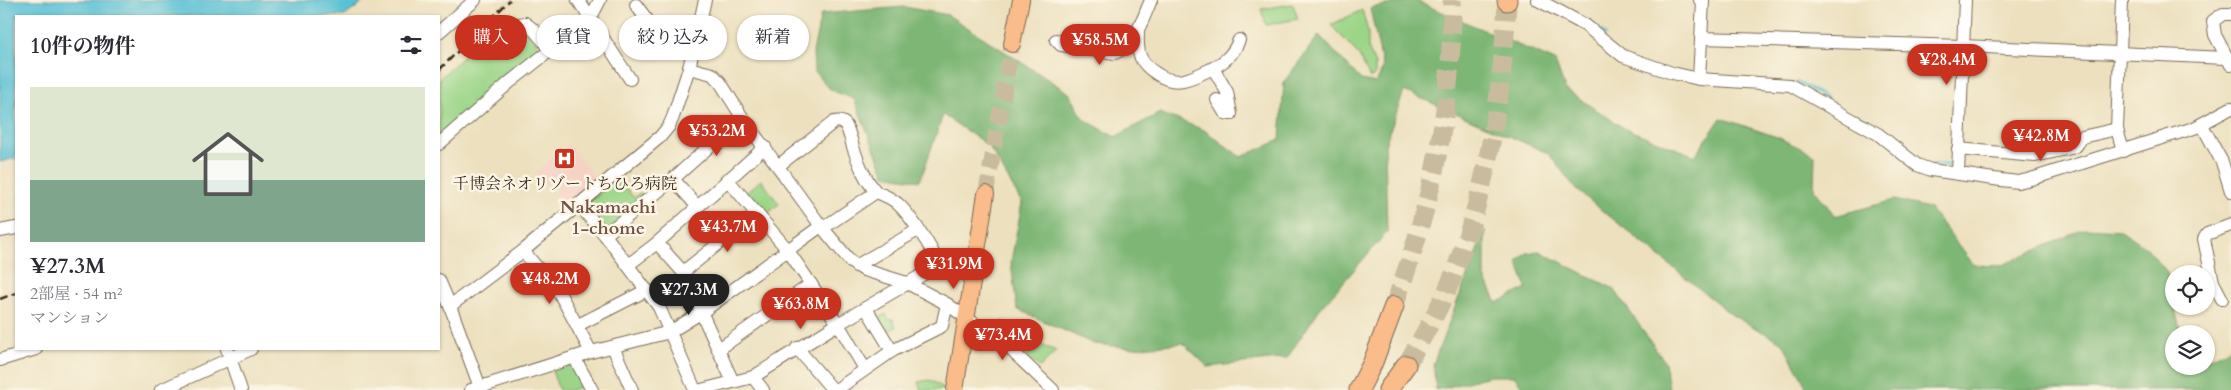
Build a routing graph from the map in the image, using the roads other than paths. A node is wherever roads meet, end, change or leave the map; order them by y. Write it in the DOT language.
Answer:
graph roads {
  1 [pos="475,0"];
  2 [pos="578,0"];
  3 [pos="600,0"];
  4 [pos="705,0"];
  5 [pos="1021,0"];
  6 [pos="1151,0"];
  7 [pos="1538,0"];
  8 [pos="1700,0"];
  9 [pos="1965,0"];
  10 [pos="2122,0"];
  11 [pos="636,5"];
  12 [pos="2231,14"];
  13 [pos="587,15"];
  14 [pos="592,15"];
  15 [pos="643,15"];
  16 [pos="527,25"];
  17 [pos="440,31"];
  18 [pos="1138,31"];
  19 [pos="537,34"];
  20 [pos="1701,38"];
  21 [pos="1056,40"];
  22 [pos="1239,40"];
  23 [pos="1012,44"];
  24 [pos="1963,46"];
  25 [pos="609,48"];
  26 [pos="2119,52"];
  27 [pos="539,60"];
  28 [pos="2229,62"];
  29 [pos="689,68"];
  30 [pos="1213,68"];
  31 [pos="630,79"];
  32 [pos="1699,79"];
  33 [pos="1217,100"];
  34 [pos="2231,108"];
  35 [pos="742,117"];
  36 [pos="2202,125"];
  37 [pos="2117,129"];
  38 [pos="440,143"];
  39 [pos="764,147"];
  40 [pos="1958,149"];
  41 [pos="2123,151"];
  42 [pos="778,166"];
  43 [pos="1958,173"];
  44 [pos="674,179"];
  45 [pos="727,180"];
  46 [pos="2231,191"];
  47 [pos="876,192"];
  48 [pos="986,194"];
  49 [pos="578,204"];
  50 [pos="697,206"];
  51 [pos="757,213"];
  52 [pos="2231,225"];
  53 [pos="822,227"];
  54 [pos="15,228"];
  55 [pos="918,230"];
  56 [pos="0,231"];
  57 [pos="605,235"];
  58 [pos="657,243"];
  59 [pos="786,250"];
  60 [pos="523,251"];
  61 [pos="628,265"];
  62 [pos="856,266"];
  63 [pos="683,272"];
  64 [pos="440,282"];
  65 [pos="907,283"];
  66 [pos="812,284"];
  67 [pos="647,290"];
  68 [pos="2222,299"];
  69 [pos="947,304"];
  70 [pos="450,306"];
  71 [pos="1394,306"];
  72 [pos="866,308"];
  73 [pos="702,312"];
  74 [pos="965,316"];
  75 [pos="838,324"];
  76 [pos="578,325"];
  77 [pos="670,332"];
  78 [pos="613,347"];
  79 [pos="797,348"];
  80 [pos="719,349"];
  81 [pos="33,350"];
  82 [pos="248,350"];
  83 [pos="892,351"];
  84 [pos="591,352"];
  85 [pos="230,354"];
  86 [pos="574,357"];
  87 [pos="0,360"];
  88 [pos="1406,365"];
  89 [pos="865,369"];
  90 [pos="753,377"];
  91 [pos="733,382"];
  92 [pos="477,389"];
  93 [pos="161,390"];
  94 [pos="241,390"];
  95 [pos="592,390"];
  96 [pos="632,390"];
  97 [pos="695,390"];
  98 [pos="701,390"];
  99 [pos="763,390"];
  100 [pos="834,390"];
  101 [pos="955,390"];
  102 [pos="1053,390"];
  103 [pos="1359,390"];
  104 [pos="1388,390"];
  1 -- 17 [label="street"];
  2 -- 13 [label="street"];
  3 -- 14 [label="street"];
  4 -- 29 [label="street"];
  5 -- 23 [label="main road"];
  6 -- 18 [label="street"];
  7 -- 32 [label="street"];
  8 -- 20 [label="street"];
  9 -- 24 [label="street"];
  10 -- 26 [label="street"];
  11 -- 15 [label="street"];
  12 -- 28 [label="street"];
  16 -- 19 [label="street"];
  18 -- 21 [label="street"];
  18 -- 30 [label="street"];
  20 -- 24 [label="street"];
  20 -- 32 [label="street"];
  22 -- 30 [label="street"];
  24 -- 26 [label="street"];
  24 -- 40 [label="street"];
  25 -- 31 [label="street"];
  26 -- 28 [label="street"];
  26 -- 37 [label="street"];
  27 -- 38 [label="street"];
  29 -- 35 [label="street"];
  29 -- 49 [label="street"];
  30 -- 33 [label="street"];
  32 -- 43 [label="street"];
  34 -- 36 [label="street"];
  35 -- 39 [label="street"];
  35 -- 44 [label="street"];
  36 -- 41 [label="street"];
  36 -- 46 [label="street"];
  37 -- 40 [label="street"];
  37 -- 41 [label="street"];
  39 -- 42 [label="street"];
  39 -- 45 [label="street"];
  40 -- 43 [label="street"];
  41 -- 43 [label="street"];
  42 -- 47 [label="street"];
  42 -- 53 [label="street"];
  44 -- 50 [label="street"];
  44 -- 57 [label="street"];
  45 -- 50 [label="street"];
  45 -- 51 [label="street"];
  47 -- 53 [label="street"];
  47 -- 55 [label="street"];
  48 -- 74 [label="main road"];
  49 -- 57 [label="street"];
  49 -- 60 [label="street"];
  50 -- 58 [label="street"];
  51 -- 59 [label="street"];
  51 -- 63 [label="street"];
  52 -- 68 [label="street"];
  53 -- 59 [label="street"];
  53 -- 62 [label="street"];
  54 -- 56 [label="street"];
  55 -- 62 [label="street"];
  55 -- 65 [label="street"];
  57 -- 61 [label="street"];
  58 -- 61 [label="street"];
  58 -- 63 [label="street"];
  59 -- 66 [label="street"];
  59 -- 73 [label="street"];
  60 -- 70 [label="street"];
  60 -- 76 [label="street"];
  61 -- 67 [label="street"];
  62 -- 65 [label="street"];
  63 -- 73 [label="street"];
  64 -- 70 [label="street"];
  65 -- 69 [label="street"];
  65 -- 72 [label="street"];
  66 -- 75 [label="street"];
  66 -- 80 [label="street"];
  67 -- 76 [label="street"];
  67 -- 77 [label="street"];
  69 -- 74 [label="street"];
  69 -- 83 [label="street"];
  70 -- 92 [label="street"];
  71 -- 103 [label="highway"];
  72 -- 75 [label="street"];
  72 -- 83 [label="street"];
  73 -- 77 [label="street"];
  73 -- 80 [label="street"];
  74 -- 101 [label="main road"];
  74 -- 102 [label="street"];
  75 -- 79 [label="street"];
  75 -- 89 [label="street"];
  76 -- 84 [label="street"];
  77 -- 78 [label="street"];
  77 -- 97 [label="street"];
  78 -- 84 [label="street"];
  78 -- 96 [label="street"];
  79 -- 90 [label="street"];
  79 -- 100 [label="street"];
  80 -- 91 [label="street"];
  81 -- 87 [label="street"];
  82 -- 85 [label="street"];
  83 -- 89 [label="street"];
  84 -- 86 [label="street"];
  85 -- 93 [label="street"];
  85 -- 94 [label="street"];
  86 -- 92 [label="street"];
  86 -- 95 [label="street"];
  88 -- 104 [label="highway"];
  89 -- 100 [label="street"];
  90 -- 91 [label="street"];
  90 -- 99 [label="street"];
  91 -- 98 [label="street"];
}
